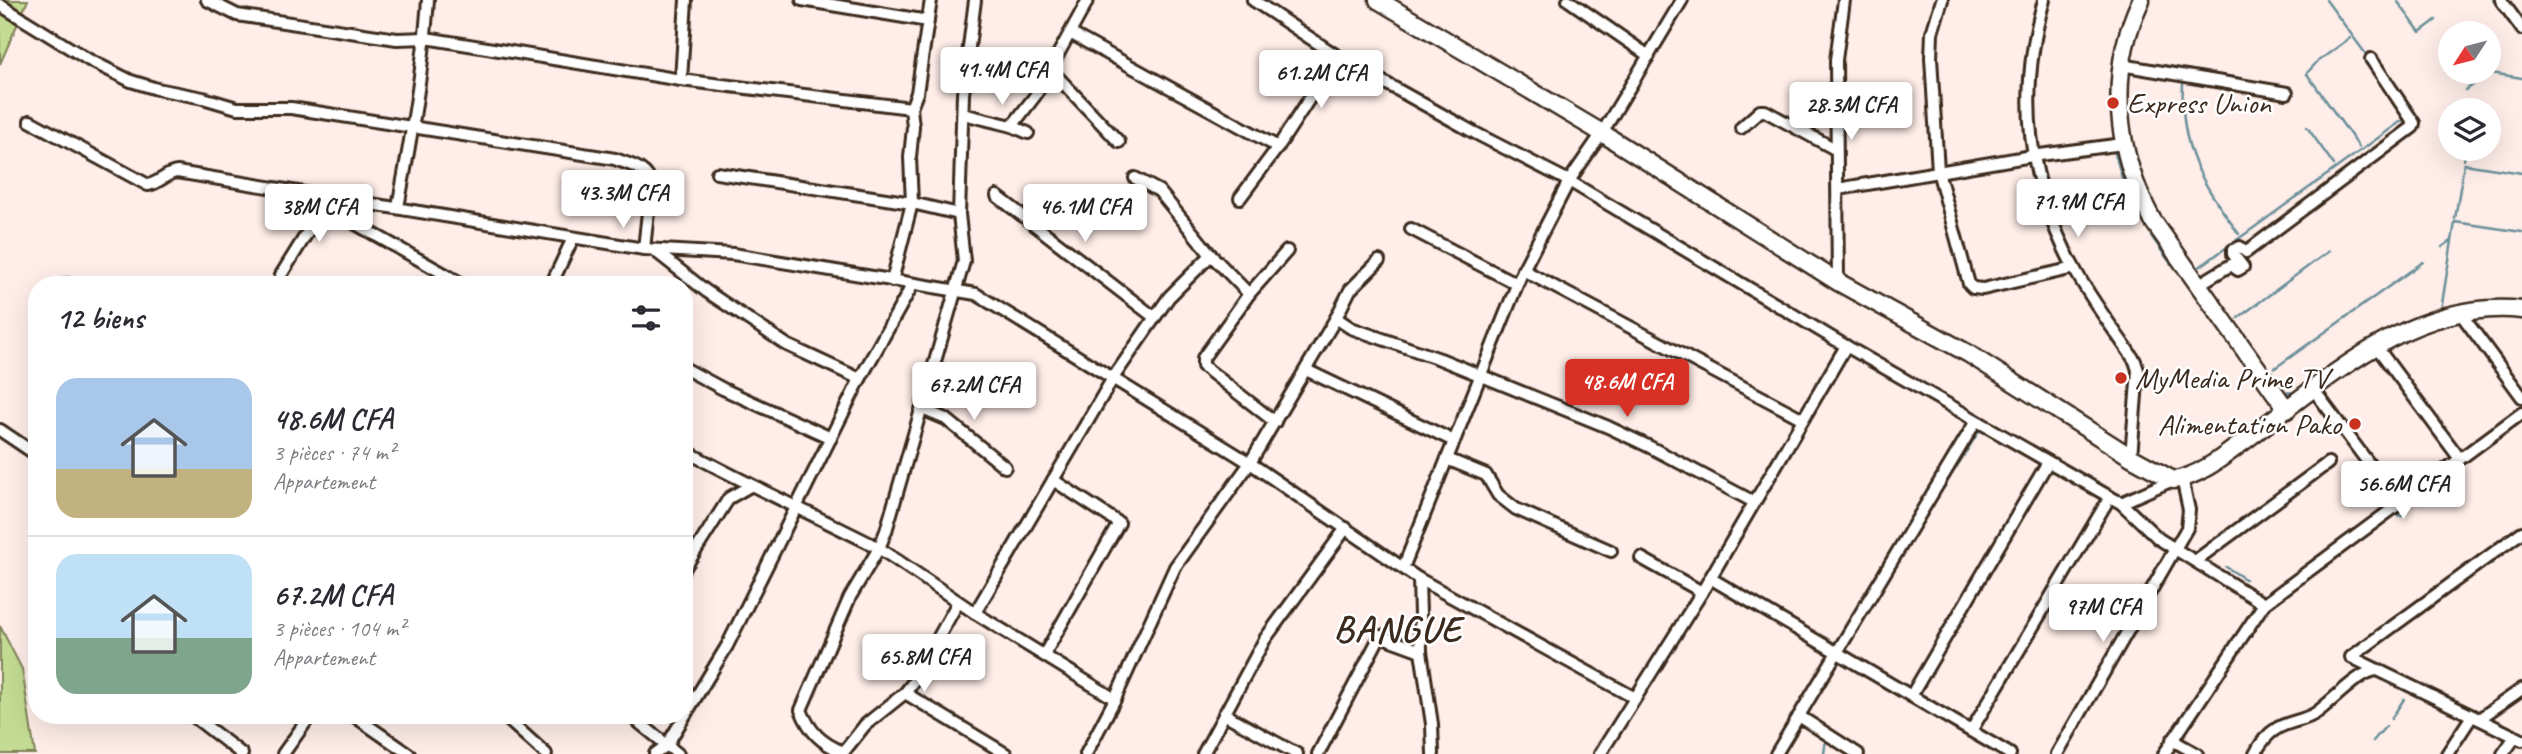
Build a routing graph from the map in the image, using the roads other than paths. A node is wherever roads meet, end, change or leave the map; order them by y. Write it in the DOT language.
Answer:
graph roads {
  1 [pos="207,0"];
  2 [pos="428,0"];
  3 [pos="686,0"];
  4 [pos="802,0"];
  5 [pos="931,0"];
  6 [pos="975,0"];
  7 [pos="1088,0"];
  8 [pos="1252,0"];
  9 [pos="1378,0"];
  10 [pos="1682,0"];
  11 [pos="1844,0"];
  12 [pos="1942,0"];
  13 [pos="2044,0"];
  14 [pos="2141,0"];
  15 [pos="2501,0"];
  16 [pos="1575,2"];
  17 [pos="0,5"];
  18 [pos="928,21"];
  19 [pos="2522,29"];
  20 [pos="1070,33"];
  21 [pos="426,38"];
  22 [pos="1649,56"];
  23 [pos="1337,57"];
  24 [pos="2371,59"];
  25 [pos="2121,65"];
  26 [pos="1050,69"];
  27 [pos="681,80"];
  28 [pos="2287,93"];
  29 [pos="911,108"];
  30 [pos="963,114"];
  31 [pos="30,121"];
  32 [pos="1012,125"];
  33 [pos="414,126"];
  34 [pos="1741,128"];
  35 [pos="1028,133"];
  36 [pos="1602,133"];
  37 [pos="1119,142"];
  38 [pos="2123,144"];
  39 [pos="1278,147"];
  40 [pos="1835,149"];
  41 [pos="2032,156"];
  42 [pos="1938,171"];
  43 [pos="717,173"];
  44 [pos="1135,177"];
  45 [pos="1569,181"];
  46 [pos="1838,189"];
  47 [pos="997,196"];
  48 [pos="1240,198"];
  49 [pos="327,201"];
  50 [pos="912,203"];
  51 [pos="398,207"];
  52 [pos="960,214"];
  53 [pos="1411,229"];
  54 [pos="573,238"];
  55 [pos="649,250"];
  56 [pos="1287,251"];
  57 [pos="1211,255"];
  58 [pos="1380,261"];
  59 [pos="2074,268"];
  60 [pos="1523,270"];
  61 [pos="281,275"];
  62 [pos="449,276"];
  63 [pos="555,276"];
  64 [pos="685,276"];
  65 [pos="892,281"];
  66 [pos="693,282"];
  67 [pos="1839,282"];
  68 [pos="912,284"];
  69 [pos="1517,284"];
  70 [pos="2198,285"];
  71 [pos="956,289"];
  72 [pos="1249,294"];
  73 [pos="2522,310"];
  74 [pos="2461,314"];
  75 [pos="1154,317"];
  76 [pos="1336,318"];
  77 [pos="1846,346"];
  78 [pos="2376,346"];
  79 [pos="1306,370"];
  80 [pos="693,373"];
  81 [pos="1480,376"];
  82 [pos="1112,378"];
  83 [pos="860,379"];
  84 [pos="2314,390"];
  85 [pos="2522,397"];
  86 [pos="922,409"];
  87 [pos="2287,410"];
  88 [pos="2522,413"];
  89 [pos="1802,419"];
  90 [pos="1976,421"];
  91 [pos="1275,422"];
  92 [pos="0,430"];
  93 [pos="831,438"];
  94 [pos="1454,441"];
  95 [pos="28,449"];
  96 [pos="693,455"];
  97 [pos="2131,457"];
  98 [pos="1447,459"];
  99 [pos="2460,459"];
  100 [pos="2048,462"];
  101 [pos="1250,463"];
  102 [pos="2328,463"];
  103 [pos="1005,467"];
  104 [pos="2178,479"];
  105 [pos="1053,480"];
  106 [pos="750,486"];
  107 [pos="2110,496"];
  108 [pos="1754,502"];
  109 [pos="2121,503"];
  110 [pos="2399,504"];
  111 [pos="797,506"];
  112 [pos="1346,528"];
  113 [pos="2522,532"];
  114 [pos="879,548"];
  115 [pos="2177,550"];
  116 [pos="1611,551"];
  117 [pos="693,555"];
  118 [pos="1641,558"];
  119 [pos="2195,561"];
  120 [pos="1403,568"];
  121 [pos="1710,578"];
  122 [pos="1419,579"];
  123 [pos="1702,592"];
  124 [pos="958,602"];
  125 [pos="2264,604"];
  126 [pos="975,613"];
  127 [pos="1421,651"];
  128 [pos="1837,653"];
  129 [pos="1044,655"];
  130 [pos="2378,670"];
  131 [pos="2522,688"];
  132 [pos="905,693"];
  133 [pos="1911,696"];
  134 [pos="1635,698"];
  135 [pos="1115,699"];
  136 [pos="693,702"];
  137 [pos="1224,714"];
  138 [pos="1799,716"];
  139 [pos="2475,718"];
  140 [pos="203,724"];
  141 [pos="304,724"];
  142 [pos="366,724"];
  143 [pos="513,724"];
  144 [pos="641,724"];
  145 [pos="680,724"];
  146 [pos="1971,731"];
  147 [pos="2518,739"];
  148 [pos="2172,740"];
  149 [pos="667,745"];
  150 [pos="842,753"];
  151 [pos="242,754"];
  152 [pos="283,754"];
  153 [pos="409,754"];
  154 [pos="546,754"];
  155 [pos="655,754"];
  156 [pos="678,754"];
  157 [pos="1006,754"];
  158 [pos="1086,754"];
  159 [pos="1203,754"];
  160 [pos="1297,754"];
  161 [pos="1318,754"];
  162 [pos="1433,754"];
  163 [pos="1600,754"];
  164 [pos="1776,754"];
  165 [pos="1858,754"];
  166 [pos="2010,754"];
  167 [pos="2057,754"];
  168 [pos="2164,754"];
  169 [pos="2197,754"];
  170 [pos="2255,754"];
  171 [pos="2447,754"];
  172 [pos="2503,754"];
  1 -- 21 [label="street"];
  2 -- 21 [label="street"];
  3 -- 27 [label="street"];
  4 -- 18 [label="street"];
  5 -- 18 [label="street"];
  6 -- 30 [label="street"];
  7 -- 20 [label="street"];
  8 -- 23 [label="street"];
  9 -- 36 [label="main road"];
  10 -- 22 [label="street"];
  11 -- 40 [label="street"];
  12 -- 42 [label="street"];
  13 -- 41 [label="street"];
  14 -- 25 [label="main road"];
  15 -- 19 [label="street"];
  16 -- 22 [label="street"];
  17 -- 33 [label="street"];
  18 -- 29 [label="street"];
  20 -- 26 [label="street"];
  20 -- 39 [label="street"];
  21 -- 27 [label="street"];
  21 -- 33 [label="street"];
  22 -- 36 [label="street"];
  23 -- 39 [label="street"];
  23 -- 45 [label="street"];
  24 -- 70 [label="street"];
  25 -- 28 [label="street"];
  25 -- 38 [label="main road"];
  26 -- 32 [label="street"];
  26 -- 37 [label="street"];
  27 -- 29 [label="street"];
  29 -- 50 [label="street"];
  30 -- 32 [label="street"];
  30 -- 52 [label="street"];
  31 -- 49 [label="street"];
  32 -- 35 [label="street"];
  33 -- 51 [label="street"];
  33 -- 55 [label="street"];
  34 -- 40 [label="street"];
  36 -- 45 [label="street"];
  36 -- 67 [label="main road"];
  38 -- 41 [label="street"];
  38 -- 70 [label="main road"];
  39 -- 48 [label="street"];
  40 -- 46 [label="street"];
  41 -- 42 [label="street"];
  41 -- 59 [label="street"];
  42 -- 46 [label="street"];
  42 -- 59 [label="street"];
  43 -- 50 [label="street"];
  44 -- 57 [label="street"];
  45 -- 60 [label="street"];
  45 -- 77 [label="street"];
  46 -- 67 [label="street"];
  47 -- 75 [label="street"];
  49 -- 51 [label="street"];
  49 -- 61 [label="street"];
  49 -- 62 [label="street"];
  50 -- 52 [label="street"];
  50 -- 65 [label="street"];
  51 -- 54 [label="street"];
  52 -- 71 [label="street"];
  53 -- 69 [label="street"];
  54 -- 55 [label="street"];
  54 -- 63 [label="street"];
  55 -- 64 [label="street"];
  55 -- 65 [label="street"];
  56 -- 72 [label="street"];
  57 -- 72 [label="street"];
  57 -- 75 [label="street"];
  58 -- 76 [label="street"];
  59 -- 97 [label="street"];
  60 -- 69 [label="street"];
  60 -- 89 [label="street"];
  65 -- 68 [label="street"];
  66 -- 83 [label="street"];
  67 -- 97 [label="main road"];
  68 -- 71 [label="street"];
  68 -- 83 [label="street"];
  69 -- 81 [label="street"];
  70 -- 87 [label="main road"];
  71 -- 82 [label="street"];
  71 -- 86 [label="street"];
  72 -- 91 [label="street"];
  73 -- 74 [label="main road"];
  74 -- 78 [label="main road"];
  74 -- 85 [label="street"];
  75 -- 82 [label="street"];
  76 -- 79 [label="street"];
  76 -- 81 [label="street"];
  77 -- 89 [label="street"];
  77 -- 90 [label="street"];
  78 -- 84 [label="main road"];
  78 -- 99 [label="street"];
  79 -- 91 [label="street"];
  79 -- 94 [label="street"];
  80 -- 93 [label="street"];
  81 -- 94 [label="street"];
  81 -- 108 [label="street"];
  82 -- 101 [label="street"];
  82 -- 105 [label="street"];
  83 -- 93 [label="street"];
  84 -- 87 [label="main road"];
  84 -- 110 [label="street"];
  86 -- 103 [label="street"];
  86 -- 114 [label="street"];
  87 -- 104 [label="main road"];
  88 -- 99 [label="street"];
  89 -- 108 [label="street"];
  90 -- 100 [label="street"];
  90 -- 128 [label="street"];
  91 -- 101 [label="street"];
  92 -- 95 [label="street"];
  93 -- 111 [label="street"];
  94 -- 98 [label="street"];
  96 -- 106 [label="street"];
  97 -- 104 [label="main road"];
  98 -- 116 [label="street"];
  98 -- 120 [label="street"];
  99 -- 110 [label="street"];
  100 -- 107 [label="street"];
  100 -- 133 [label="street"];
  101 -- 112 [label="street"];
  101 -- 135 [label="street"];
  102 -- 119 [label="street"];
  104 -- 109 [label="street"];
  104 -- 115 [label="street"];
  105 -- 126 [label="street"];
  105 -- 129 [label="street"];
  106 -- 111 [label="street"];
  106 -- 117 [label="street"];
  107 -- 109 [label="street"];
  107 -- 146 [label="street"];
  108 -- 121 [label="street"];
  109 -- 115 [label="street"];
  110 -- 125 [label="street"];
  111 -- 114 [label="street"];
  111 -- 136 [label="street"];
  112 -- 120 [label="street"];
  112 -- 137 [label="street"];
  113 -- 130 [label="street"];
  114 -- 124 [label="street"];
  114 -- 150 [label="street"];
  115 -- 119 [label="street"];
  115 -- 167 [label="street"];
  118 -- 123 [label="street"];
  119 -- 125 [label="street"];
  120 -- 122 [label="street"];
  121 -- 123 [label="street"];
  121 -- 128 [label="street"];
  122 -- 127 [label="street"];
  122 -- 134 [label="street"];
  123 -- 134 [label="street"];
  124 -- 126 [label="street"];
  124 -- 132 [label="street"];
  125 -- 148 [label="street"];
  126 -- 129 [label="street"];
  127 -- 161 [label="street"];
  127 -- 162 [label="street"];
  128 -- 133 [label="street"];
  128 -- 138 [label="street"];
  129 -- 135 [label="street"];
  130 -- 139 [label="street"];
  130 -- 170 [label="street"];
  131 -- 139 [label="street"];
  132 -- 150 [label="street"];
  132 -- 157 [label="street"];
  133 -- 146 [label="street"];
  134 -- 163 [label="street"];
  135 -- 158 [label="street"];
  137 -- 159 [label="street"];
  137 -- 160 [label="street"];
  138 -- 164 [label="street"];
  138 -- 165 [label="street"];
  139 -- 147 [label="street"];
  139 -- 171 [label="street"];
  140 -- 151 [label="street"];
  141 -- 152 [label="street"];
  142 -- 153 [label="street"];
  143 -- 154 [label="street"];
  144 -- 149 [label="street"];
  145 -- 149 [label="street"];
  146 -- 166 [label="street"];
  147 -- 172 [label="street"];
  148 -- 168 [label="street"];
  148 -- 169 [label="street"];
  149 -- 155 [label="street"];
  149 -- 156 [label="street"];
}
